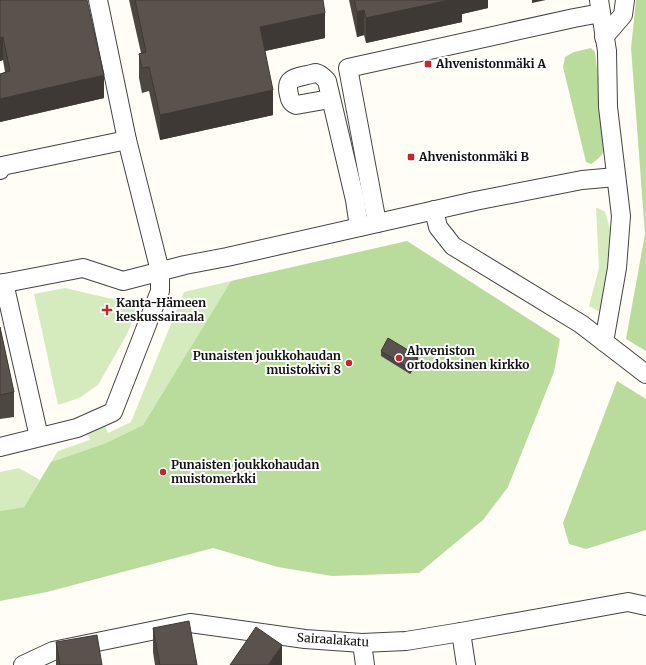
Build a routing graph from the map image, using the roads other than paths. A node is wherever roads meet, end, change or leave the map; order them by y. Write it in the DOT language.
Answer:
graph roads {
  1 [pos="98,0"];
  2 [pos="625,0"];
  3 [pos="600,7"];
  4 [pos="604,37"];
  5 [pos="330,99"];
  6 [pos="128,140"];
  7 [pos="0,170"];
  8 [pos="616,177"];
  9 [pos="434,210"];
  10 [pos="377,223"];
  11 [pos="359,227"];
  12 [pos="160,271"];
  13 [pos="2,284"];
  14 [pos="604,342"];
  15 [pos="646,374"];
  16 [pos="39,437"];
  17 [pos="0,447"];
  18 [pos="646,606"];
  19 [pos="461,632"];
  20 [pos="362,643"];
  21 [pos="23,665"];
  22 [pos="365,665"];
  23 [pos="466,665"];
  1 -- 6 [label="street"];
  2 -- 4 [label="street"];
  3 -- 4 [label="street"];
  3 -- 10 [label="street"];
  4 -- 8 [label="street"];
  5 -- 11 [label="street"];
  6 -- 7 [label="street"];
  6 -- 12 [label="street"];
  8 -- 9 [label="street"];
  8 -- 14 [label="street"];
  9 -- 10 [label="street"];
  9 -- 14 [label="street"];
  10 -- 11 [label="street"];
  11 -- 12 [label="street"];
  12 -- 13 [label="street"];
  12 -- 16 [label="street"];
  13 -- 16 [label="street"];
  14 -- 15 [label="street"];
  16 -- 17 [label="street"];
  18 -- 19 [label="street, Sairaalakatu"];
  19 -- 20 [label="street, Sairaalakatu"];
  19 -- 23 [label="street"];
  20 -- 21 [label="street, Sairaalakatu"];
  20 -- 22 [label="street"];
}
